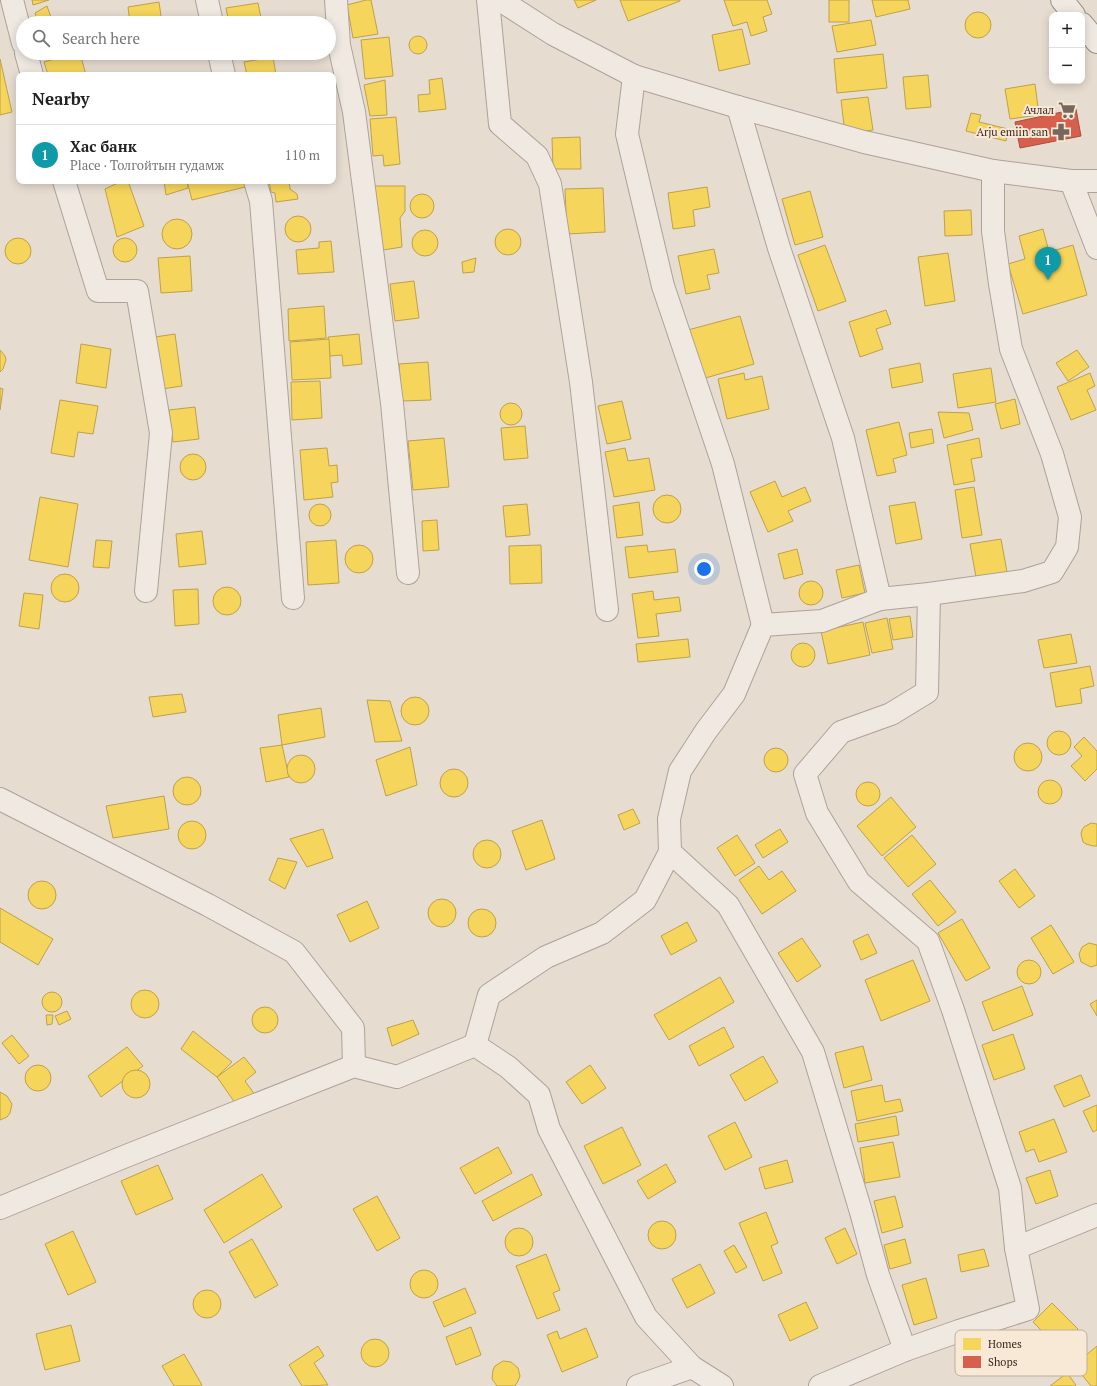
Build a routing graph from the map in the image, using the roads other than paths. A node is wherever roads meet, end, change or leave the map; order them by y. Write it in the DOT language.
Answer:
graph roads {
  1 [pos="12,0"];
  2 [pos="207,0"];
  3 [pos="336,0"];
  4 [pos="488,0"];
  5 [pos="500,0"];
  6 [pos="1062,0"];
  7 [pos="1072,12"];
  8 [pos="16,16"];
  9 [pos="210,16"];
  10 [pos="1085,28"];
  11 [pos="1097,42"];
  12 [pos="28,60"];
  13 [pos="221,60"];
  14 [pos="31,72"];
  15 [pos="223,72"];
  16 [pos="634,76"];
  17 [pos="738,107"];
  18 [pos="993,171"];
  19 [pos="1071,181"];
  20 [pos="1097,181"];
  21 [pos="65,184"];
  22 [pos="256,184"];
  23 [pos="1097,248"];
  24 [pos="408,573"];
  25 [pos="146,591"];
  26 [pos="929,594"];
  27 [pos="293,598"];
  28 [pos="880,599"];
  29 [pos="607,610"];
  30 [pos="763,625"];
  31 [pos="0,799"];
  32 [pos="670,852"];
  33 [pos="475,1045"];
  34 [pos="354,1066"];
  35 [pos="0,1208"];
  36 [pos="1097,1215"];
  37 [pos="1016,1248"];
  38 [pos="962,1330"];
  39 [pos="955,1332"];
  40 [pos="905,1350"];
  41 [pos="692,1367"];
  42 [pos="638,1386"];
  43 [pos="722,1386"];
  44 [pos="820,1386"];
  1 -- 8 [label="street"];
  2 -- 9 [label="street"];
  3 -- 24 [label="street"];
  4 -- 29 [label="street"];
  5 -- 16 [label="street"];
  6 -- 7 [label="street"];
  10 -- 11 [label="street"];
  12 -- 14 [label="street"];
  13 -- 15 [label="street"];
  16 -- 17 [label="street"];
  16 -- 30 [label="street"];
  17 -- 18 [label="street"];
  17 -- 28 [label="street"];
  18 -- 19 [label="street"];
  18 -- 26 [label="street"];
  19 -- 20 [label="street"];
  19 -- 23 [label="street"];
  21 -- 25 [label="street"];
  22 -- 27 [label="street"];
  26 -- 28 [label="street"];
  26 -- 37 [label="street"];
  28 -- 30 [label="street"];
  30 -- 32 [label="street"];
  31 -- 34 [label="street"];
  32 -- 33 [label="street"];
  32 -- 40 [label="street"];
  33 -- 34 [label="street"];
  33 -- 41 [label="street"];
  34 -- 35 [label="street"];
  36 -- 37 [label="street"];
  37 -- 38 [label="street"];
  39 -- 40 [label="street"];
  40 -- 44 [label="street"];
  41 -- 42 [label="street"];
  41 -- 43 [label="street"];
}
